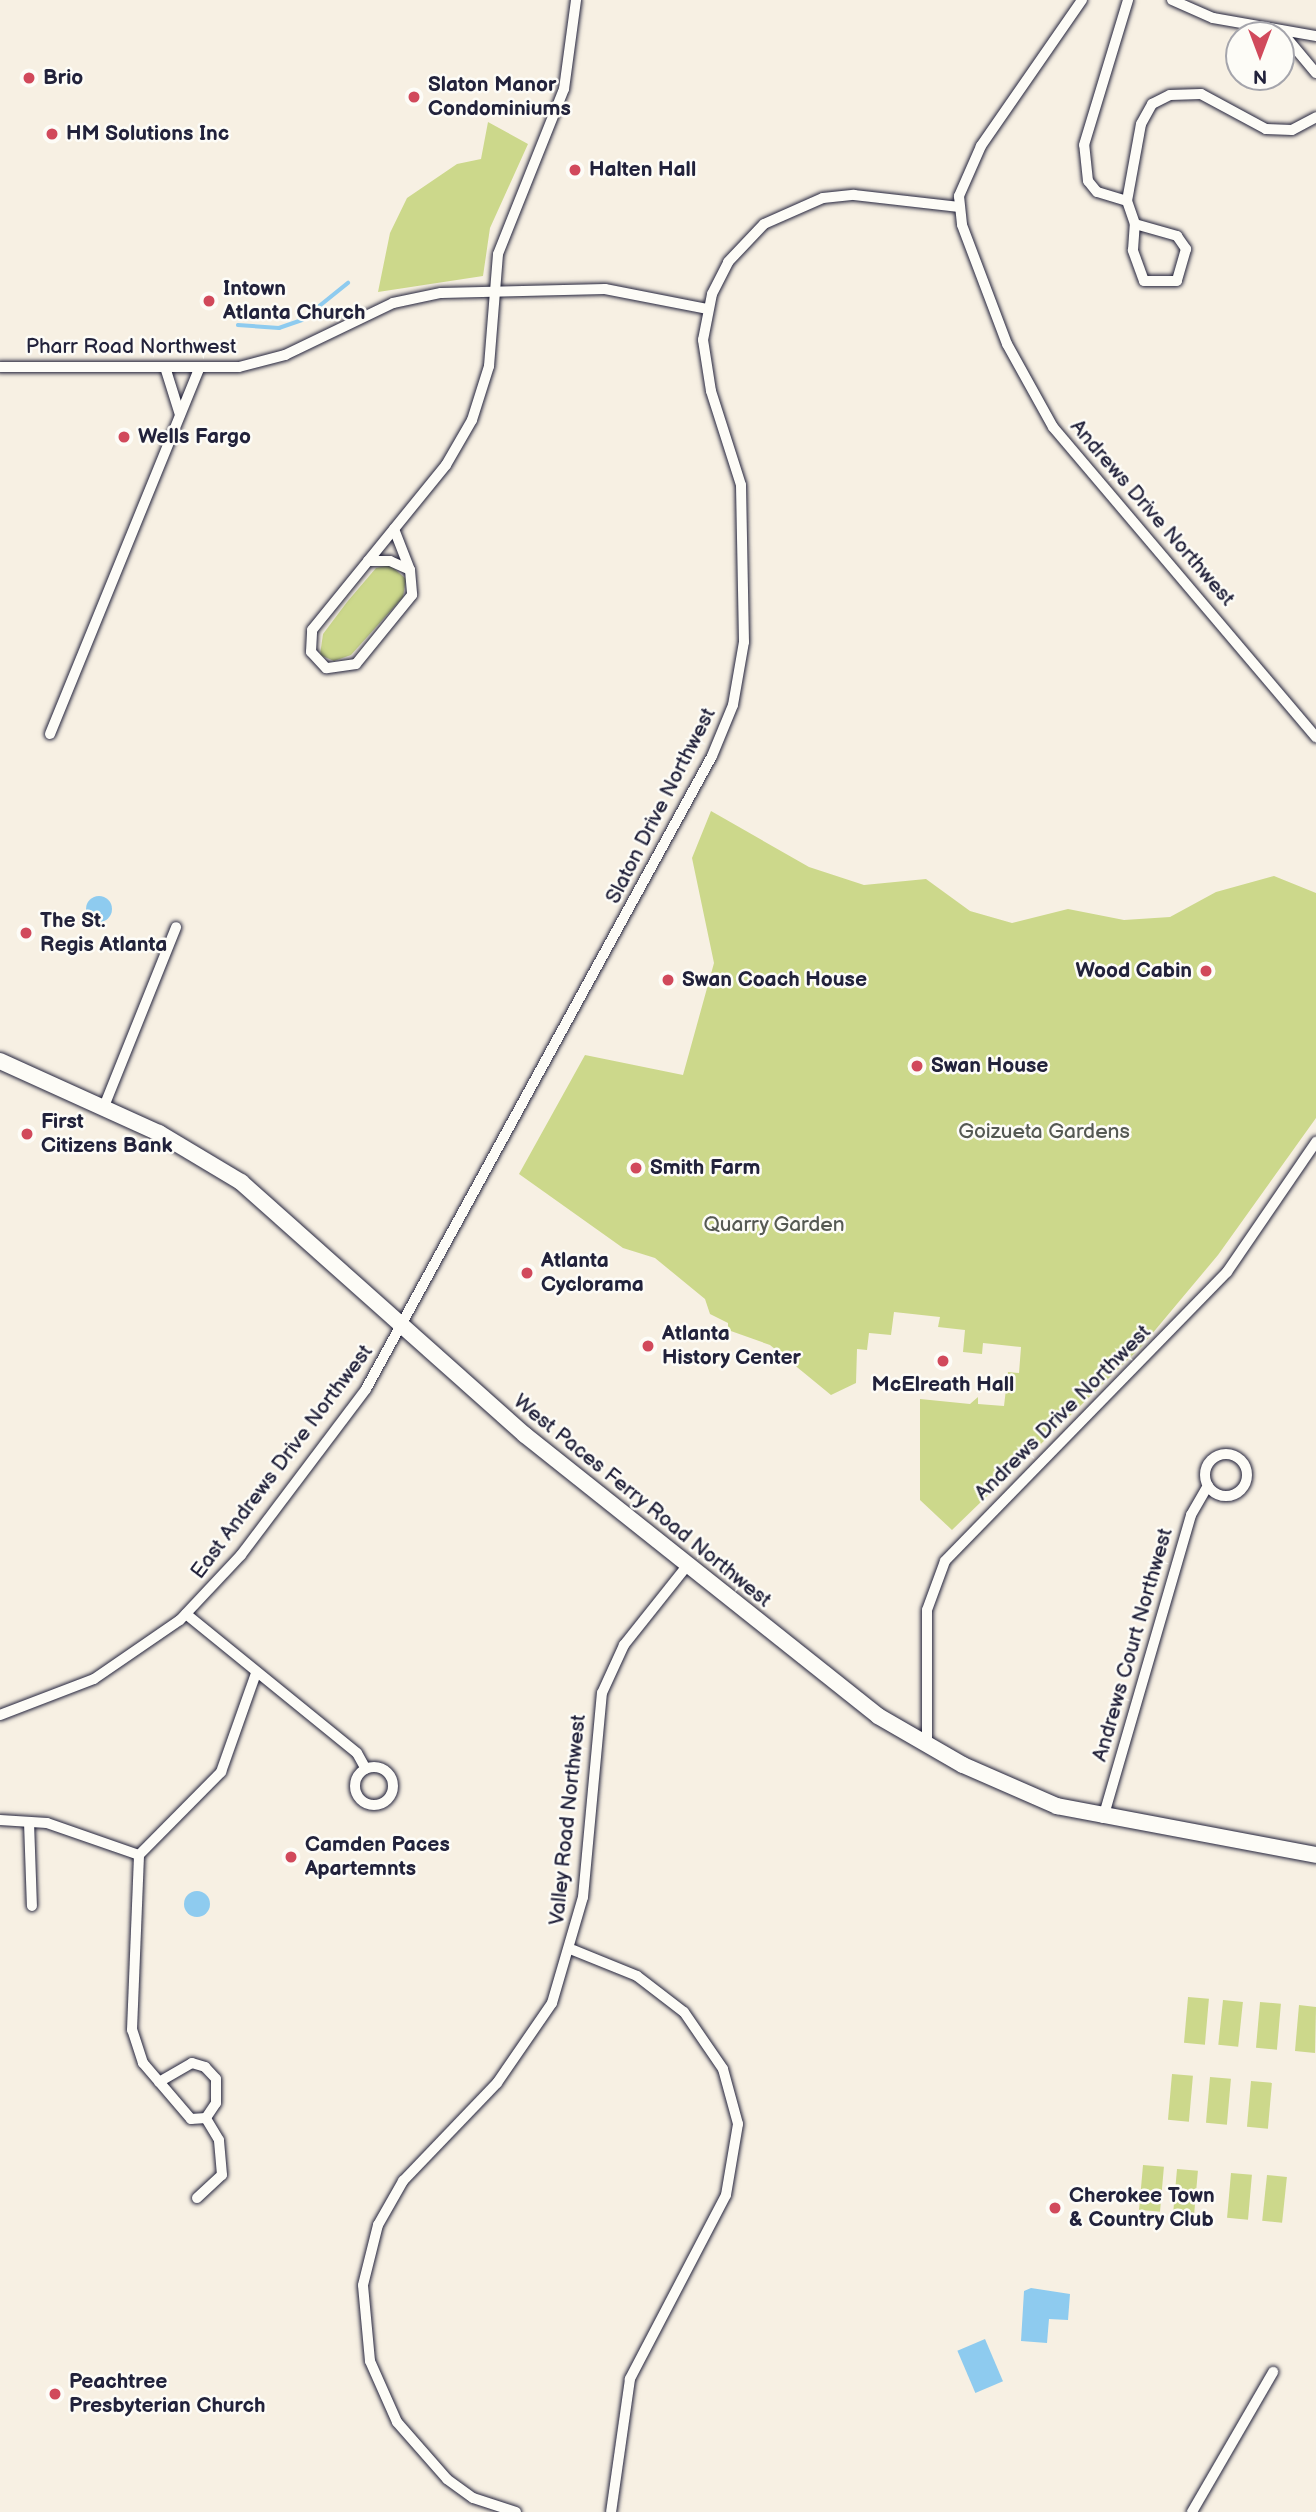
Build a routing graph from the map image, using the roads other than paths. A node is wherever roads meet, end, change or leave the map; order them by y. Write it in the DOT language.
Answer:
graph roads {
  1 [pos="576,0"];
  2 [pos="1082,0"];
  3 [pos="1128,0"];
  4 [pos="1172,0"];
  5 [pos="1230,21"];
  6 [pos="1295,32"];
  7 [pos="1316,36"];
  8 [pos="1295,51"];
  9 [pos="1316,73"];
  10 [pos="1316,117"];
  11 [pos="1127,201"];
  12 [pos="959,207"];
  13 [pos="1135,224"];
  14 [pos="494,290"];
  15 [pos="708,309"];
  16 [pos="0,367"];
  17 [pos="165,368"];
  18 [pos="199,368"];
  19 [pos="180,415"];
  20 [pos="394,529"];
  21 [pos="368,561"];
  22 [pos="410,570"];
  23 [pos="50,734"];
  24 [pos="1316,737"];
  25 [pos="176,926"];
  26 [pos="0,1061"];
  27 [pos="103,1109"];
  28 [pos="1316,1142"];
  29 [pos="404,1325"];
  30 [pos="1208,1485"];
  31 [pos="686,1567"];
  32 [pos="186,1614"];
  33 [pos="256,1672"];
  34 [pos="0,1715"];
  35 [pos="928,1744"];
  36 [pos="366,1769"];
  37 [pos="1103,1818"];
  38 [pos="0,1820"];
  39 [pos="29,1822"];
  40 [pos="139,1855"];
  41 [pos="1316,1855"];
  42 [pos="32,1906"];
  43 [pos="573,1950"];
  44 [pos="159,2082"];
  45 [pos="206,2118"];
  46 [pos="197,2198"];
  47 [pos="1273,2372"];
  48 [pos="516,2512"];
  49 [pos="611,2512"];
  50 [pos="1192,2512"];
  1 -- 14 [label="street"];
  2 -- 12 [label="street"];
  3 -- 11 [label="street"];
  4 -- 5 [label="street"];
  6 -- 7 [label="street"];
  8 -- 9 [label="street"];
  10 -- 11 [label="street"];
  11 -- 13 [label="street"];
  12 -- 15 [label="street, Slaton Drive Northwest"];
  12 -- 24 [label="street, Andrews Drive Northwest"];
  13 -- 13 [label="street"];
  14 -- 15 [label="street, Pharr Road Northwest"];
  14 -- 18 [label="street, Pharr Road Northwest"];
  14 -- 20 [label="street"];
  15 -- 29 [label="street, Slaton Drive Northwest"];
  16 -- 17 [label="street, Pharr Road Northwest"];
  17 -- 18 [label="street, Pharr Road Northwest"];
  17 -- 19 [label="street"];
  18 -- 19 [label="street"];
  19 -- 23 [label="street"];
  20 -- 21 [label="street"];
  20 -- 22 [label="street"];
  21 -- 22 [label="street"];
  21 -- 22 [label="street"];
  25 -- 27 [label="street"];
  26 -- 27 [label="main road, West Paces Ferry Road Northwest"];
  27 -- 29 [label="main road, West Paces Ferry Road Northwest"];
  28 -- 35 [label="street, Andrews Drive Northwest"];
  29 -- 31 [label="main road, West Paces Ferry Road Northwest"];
  29 -- 32 [label="street, East Andrews Drive Northwest"];
  30 -- 37 [label="street, Andrews Court Northwest"];
  31 -- 35 [label="main road, West Paces Ferry Road Northwest"];
  31 -- 43 [label="street, Valley Road Northwest"];
  32 -- 33 [label="street"];
  32 -- 34 [label="street, East Andrews Drive Northwest"];
  33 -- 36 [label="street"];
  33 -- 40 [label="street"];
  35 -- 37 [label="main road, West Paces Ferry Road Northwest"];
  37 -- 41 [label="main road, West Paces Ferry Road Northwest"];
  38 -- 39 [label="street"];
  39 -- 40 [label="street"];
  39 -- 42 [label="street"];
  40 -- 44 [label="street"];
  43 -- 48 [label="street, Valley Road Northwest"];
  43 -- 49 [label="street"];
  44 -- 45 [label="street"];
  44 -- 45 [label="street"];
  45 -- 46 [label="street"];
  47 -- 50 [label="street"];
}
